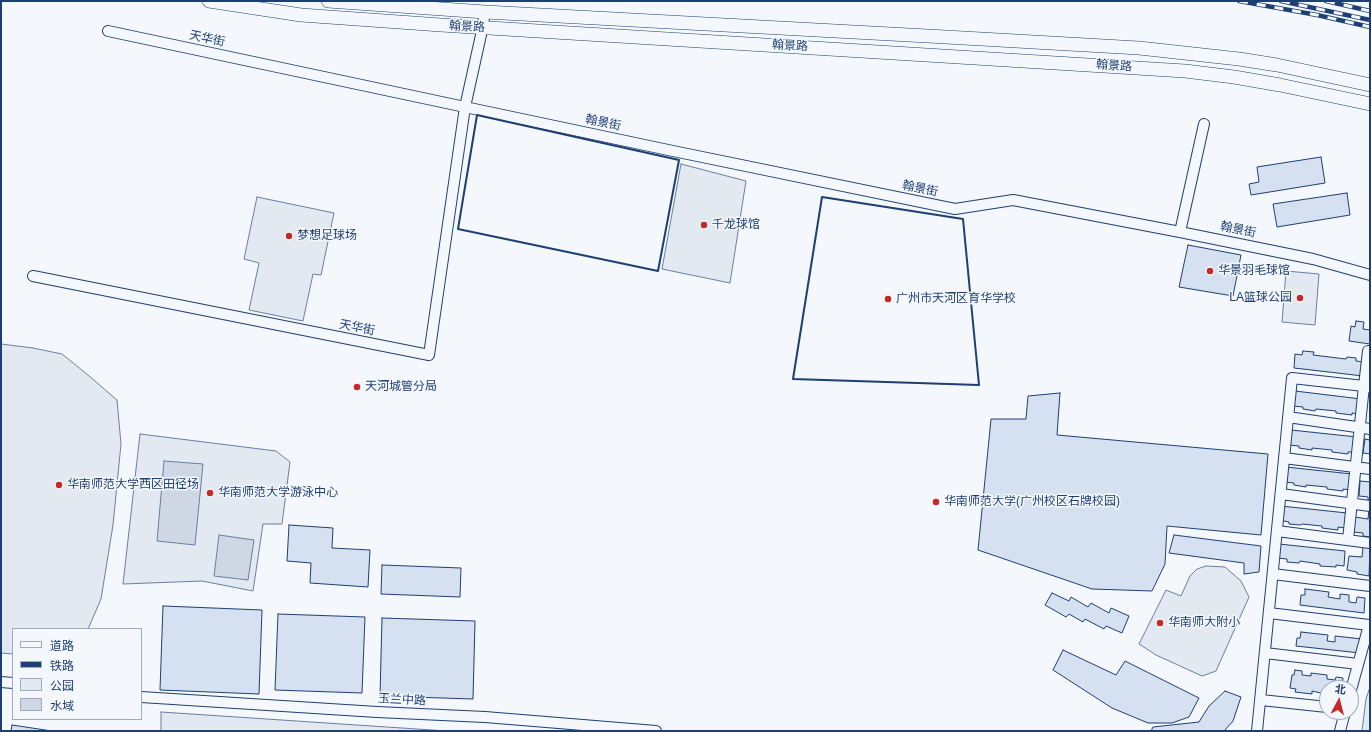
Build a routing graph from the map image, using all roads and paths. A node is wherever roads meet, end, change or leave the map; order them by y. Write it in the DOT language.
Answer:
graph roads {
  1 [pos="209,1"];
  2 [pos="328,1"];
  3 [pos="485,12"];
  4 [pos="483,27"];
  5 [pos="108,31"];
  6 [pos="1370,85"];
  7 [pos="1370,104"];
  8 [pos="465,107"];
  9 [pos="1204,124"];
  10 [pos="1180,232"];
  11 [pos="1370,275"];
  12 [pos="33,276"];
  13 [pos="1370,351"];
  14 [pos="1367,386"];
  15 [pos="1288,417"];
  16 [pos="1360,428"];
  17 [pos="1370,429"];
  18 [pos="1284,458"];
  19 [pos="1354,467"];
  20 [pos="1370,469"];
  21 [pos="1281,494"];
  22 [pos="1350,504"];
  23 [pos="1370,506"];
  24 [pos="1277,531"];
  25 [pos="1348,540"];
  26 [pos="1370,543"];
  27 [pos="1273,574"];
  28 [pos="1370,586"];
  29 [pos="1269,613"];
  30 [pos="1370,622"];
  31 [pos="1265,653"];
  32 [pos="1358,664"];
  33 [pos="1354,680"];
  34 [pos="1,682"];
  35 [pos="12,683"];
  36 [pos="143,697"];
  37 [pos="1261,700"];
  38 [pos="1319,706"];
  39 [pos="1343,720"];
  40 [pos="656,731"];
  41 [pos="1257,731"];
  42 [pos="1340,731"];
  1 -- 4 [label="street, 翰景路"];
  2 -- 3 [label="street, 翰景路"];
  3 -- 4 [label="street, 天华街"];
  3 -- 6 [label="street, 翰景路"];
  4 -- 7 [label="street, 翰景路"];
  4 -- 8 [label="street, 天华街"];
  5 -- 8 [label="street, 天华街"];
  8 -- 10 [label="street, 翰景街"];
  8 -- 12 [label="street, 天华街"];
  9 -- 10 [label="street"];
  10 -- 11 [label="street, 翰景街"];
  13 -- 14 [label="street"];
  14 -- 15 [label="street"];
  14 -- 16 [label="street"];
  15 -- 16 [label="street"];
  15 -- 18 [label="street"];
  16 -- 17 [label="street"];
  16 -- 19 [label="street"];
  18 -- 19 [label="street"];
  18 -- 21 [label="street"];
  19 -- 20 [label="street"];
  19 -- 22 [label="street"];
  21 -- 22 [label="street"];
  21 -- 24 [label="street"];
  22 -- 23 [label="street"];
  22 -- 25 [label="street"];
  24 -- 25 [label="street"];
  24 -- 27 [label="street"];
  25 -- 26 [label="street"];
  27 -- 28 [label="street"];
  27 -- 29 [label="street"];
  29 -- 30 [label="street"];
  29 -- 31 [label="street"];
  30 -- 32 [label="street"];
  31 -- 32 [label="street"];
  31 -- 37 [label="street"];
  32 -- 33 [label="street"];
  34 -- 35 [label="street"];
  36 -- 40 [label="street, 玉兰中路"];
  37 -- 38 [label="street"];
  37 -- 41 [label="street"];
  39 -- 42 [label="street"];
}
